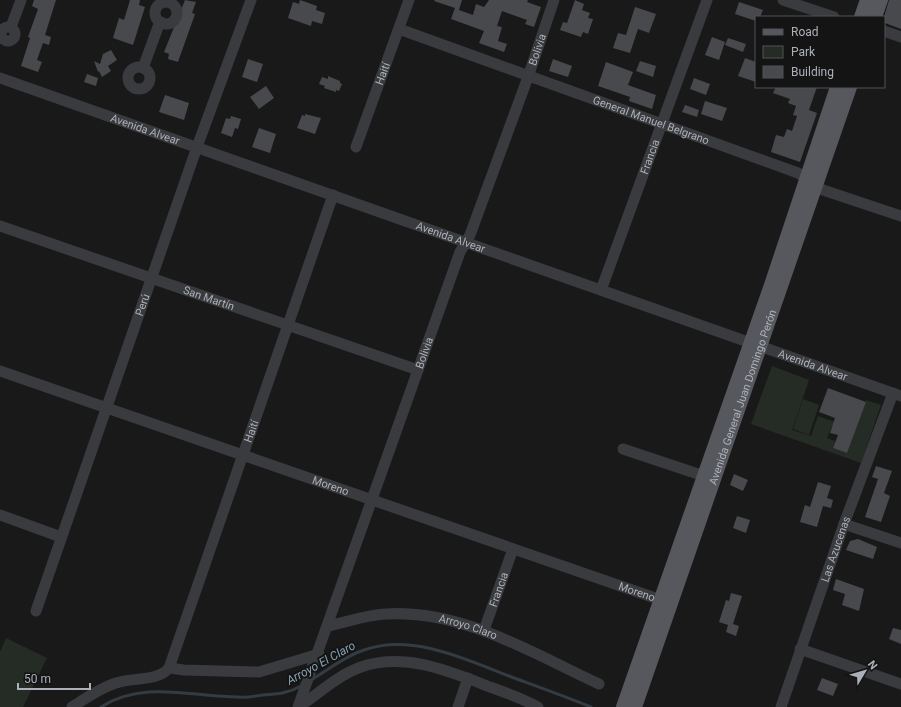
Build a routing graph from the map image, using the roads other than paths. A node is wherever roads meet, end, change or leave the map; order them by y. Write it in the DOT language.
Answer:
graph roads {
  1 [pos="21,0"];
  2 [pos="251,0"];
  3 [pos="409,0"];
  4 [pos="554,0"];
  5 [pos="707,0"];
  6 [pos="783,0"];
  7 [pos="867,0"];
  8 [pos="880,0"];
  9 [pos="172,2"];
  10 [pos="831,16"];
  11 [pos="861,16"];
  12 [pos="875,16"];
  13 [pos="11,27"];
  14 [pos="399,30"];
  15 [pos="885,31"];
  16 [pos="901,37"];
  17 [pos="143,68"];
  18 [pos="528,77"];
  19 [pos="0,78"];
  20 [pos="837,88"];
  21 [pos="850,88"];
  22 [pos="661,125"];
  23 [pos="197,147"];
  24 [pos="356,147"];
  25 [pos="810,182"];
  26 [pos="334,195"];
  27 [pos="901,216"];
  28 [pos="0,226"];
  29 [pos="466,242"];
  30 [pos="152,279"];
  31 [pos="601,290"];
  32 [pos="289,326"];
  33 [pos="755,344"];
  34 [pos="418,370"];
  35 [pos="0,371"];
  36 [pos="897,394"];
  37 [pos="107,408"];
  38 [pos="623,449"];
  39 [pos="244,456"];
  40 [pos="704,476"];
  41 [pos="372,501"];
  42 [pos="0,515"];
  43 [pos="844,524"];
  44 [pos="61,537"];
  45 [pos="901,543"];
  46 [pos="513,549"];
  47 [pos="661,600"];
  48 [pos="36,611"];
  49 [pos="328,626"];
  50 [pos="484,630"];
  51 [pos="800,650"];
  52 [pos="317,659"];
  53 [pos="169,668"];
  54 [pos="468,678"];
  55 [pos="599,684"];
  56 [pos="901,684"];
  57 [pos="300,704"];
  58 [pos="629,705"];
  59 [pos="72,707"];
  60 [pos="458,707"];
  61 [pos="538,707"];
  62 [pos="781,707"];
  1 -- 13 [label="street"];
  2 -- 23 [label="street, Perú"];
  3 -- 14 [label="street, Haití"];
  4 -- 18 [label="street, Bolivia"];
  5 -- 22 [label="street, Francia"];
  6 -- 10 [label="street"];
  7 -- 11 [label="main road"];
  8 -- 12 [label="main road"];
  9 -- 17 [label="street"];
  14 -- 18 [label="street, General Manuel Belgrano"];
  14 -- 24 [label="street, Haití"];
  15 -- 16 [label="street"];
  18 -- 22 [label="street, General Manuel Belgrano"];
  18 -- 29 [label="street, Bolivia"];
  19 -- 23 [label="street, Avenida Alvear"];
  20 -- 25 [label="main road, Avenida General Juan Domingo Perón"];
  21 -- 25 [label="main road, Avenida General Juan Domingo Perón"];
  22 -- 25 [label="street, General Manuel Belgrano"];
  22 -- 31 [label="street, Francia"];
  23 -- 26 [label="street, Avenida Alvear"];
  23 -- 30 [label="street, Perú"];
  25 -- 27 [label="street, General Manuel Belgrano"];
  25 -- 33 [label="main road, Avenida General Juan Domingo Perón"];
  26 -- 29 [label="street, Avenida Alvear"];
  26 -- 32 [label="street, Haití"];
  28 -- 30 [label="street, San Martín"];
  29 -- 31 [label="street, Avenida Alvear"];
  29 -- 34 [label="street, Bolivia"];
  30 -- 32 [label="street, San Martín"];
  30 -- 37 [label="street, Perú"];
  31 -- 33 [label="street, Avenida Alvear"];
  32 -- 34 [label="street, San Martín"];
  32 -- 39 [label="street, Haití"];
  33 -- 36 [label="street, Avenida Alvear"];
  33 -- 40 [label="main road, Avenida General Juan Domingo Perón"];
  33 -- 58 [label="main road, Avenida General Juan Domingo Perón"];
  34 -- 41 [label="street, Bolivia"];
  35 -- 37 [label="street, Moreno"];
  36 -- 43 [label="street, Las Azucenas"];
  37 -- 39 [label="street, Moreno"];
  37 -- 44 [label="street, Perú"];
  38 -- 40 [label="street"];
  39 -- 41 [label="street, Moreno"];
  39 -- 53 [label="street, Haití"];
  40 -- 47 [label="main road, Avenida General Juan Domingo Perón"];
  41 -- 46 [label="street, Moreno"];
  41 -- 49 [label="street, Bolivia"];
  42 -- 44 [label="street"];
  43 -- 45 [label="street"];
  43 -- 51 [label="street, Las Azucenas"];
  44 -- 48 [label="street, Perú"];
  46 -- 47 [label="street, Moreno"];
  46 -- 50 [label="street, Francia"];
  47 -- 58 [label="main road, Avenida General Juan Domingo Perón"];
  49 -- 50 [label="street, Arroyo Claro"];
  49 -- 52 [label="street, Bolivia"];
  50 -- 55 [label="street, Arroyo Claro"];
  51 -- 56 [label="street"];
  51 -- 62 [label="street, Las Azucenas"];
  52 -- 53 [label="street"];
  52 -- 57 [label="street, Bolivia"];
  53 -- 59 [label="street"];
  54 -- 57 [label="street"];
  54 -- 60 [label="street"];
  54 -- 61 [label="street"];
}
